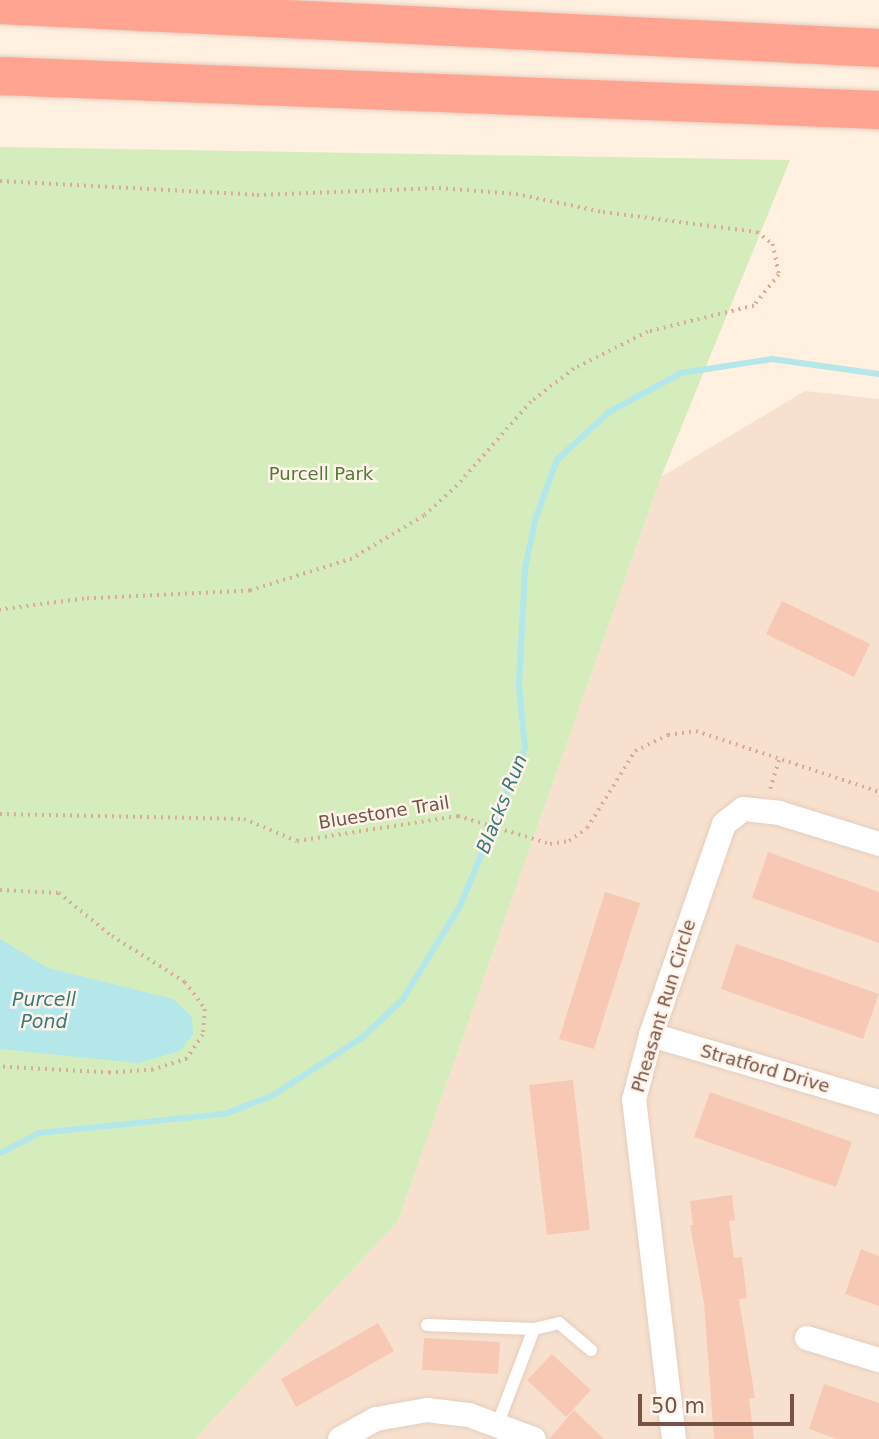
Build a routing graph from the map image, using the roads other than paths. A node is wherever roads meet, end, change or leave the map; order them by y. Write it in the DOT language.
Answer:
graph roads {
  1 [pos="0,5"];
  2 [pos="879,48"];
  3 [pos="0,76"];
  4 [pos="879,110"];
  5 [pos="879,844"];
  6 [pos="651,1035"];
  7 [pos="879,1102"];
  8 [pos="427,1325"];
  9 [pos="534,1329"];
  10 [pos="807,1338"];
  11 [pos="591,1350"];
  12 [pos="879,1360"];
  13 [pos="498,1423"];
  14 [pos="340,1439"];
  15 [pos="534,1439"];
  16 [pos="674,1439"];
  1 -- 2 [label="highway"];
  3 -- 4 [label="highway"];
  5 -- 6 [label="street, Pheasant Run Circle"];
  6 -- 7 [label="street, Stratford Drive"];
  6 -- 16 [label="street, Pheasant Run Circle"];
  8 -- 9 [label="lane"];
  9 -- 11 [label="lane"];
  9 -- 13 [label="lane"];
  10 -- 12 [label="street"];
  13 -- 14 [label="street"];
  13 -- 15 [label="street"];
}
